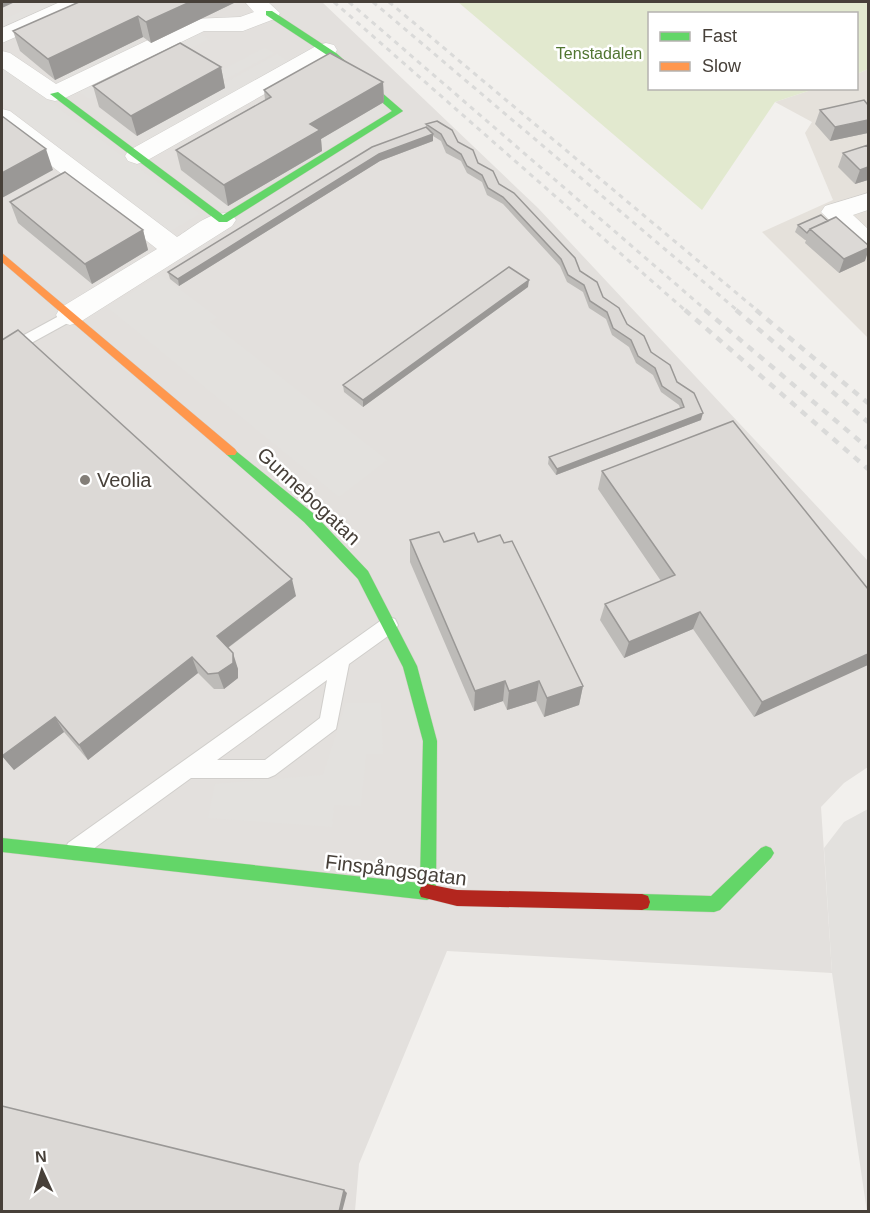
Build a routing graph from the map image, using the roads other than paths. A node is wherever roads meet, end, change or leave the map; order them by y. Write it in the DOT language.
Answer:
graph roads {
  1 [pos="76,2"];
  2 [pos="262,7"];
  3 [pos="2,36"];
  4 [pos="326,50"];
  5 [pos="2,58"];
  6 [pos="55,94"];
  7 [pos="2,116"];
  8 [pos="137,156"];
  9 [pos="868,201"];
  10 [pos="223,220"];
  11 [pos="868,243"];
  12 [pos="176,249"];
  13 [pos="2,257"];
  14 [pos="70,315"];
  15 [pos="2,354"];
  16 [pos="389,626"];
  17 [pos="340,660"];
  18 [pos="190,769"];
  19 [pos="2,845"];
  20 [pos="71,853"];
  21 [pos="766,853"];
  22 [pos="428,892"];
  1 -- 3 [label="street"];
  2 -- 4 [label="street"];
  2 -- 6 [label="street"];
  4 -- 8 [label="street"];
  4 -- 10 [label="street"];
  5 -- 6 [label="street"];
  6 -- 8 [label="street"];
  7 -- 12 [label="street"];
  8 -- 10 [label="street"];
  9 -- 11 [label="street"];
  10 -- 12 [label="street"];
  12 -- 14 [label="street"];
  13 -- 14 [label="street, Gunnebogatan"];
  14 -- 15 [label="lane"];
  14 -- 16 [label="street, Gunnebogatan"];
  16 -- 17 [label="lane"];
  16 -- 22 [label="street, Gunnebogatan"];
  17 -- 18 [label="lane"];
  17 -- 18 [label="lane"];
  18 -- 20 [label="lane"];
  19 -- 20 [label="street, Finspångsgatan"];
  20 -- 22 [label="street, Finspångsgatan"];
  21 -- 22 [label="street, Finspångsgatan"];
}
